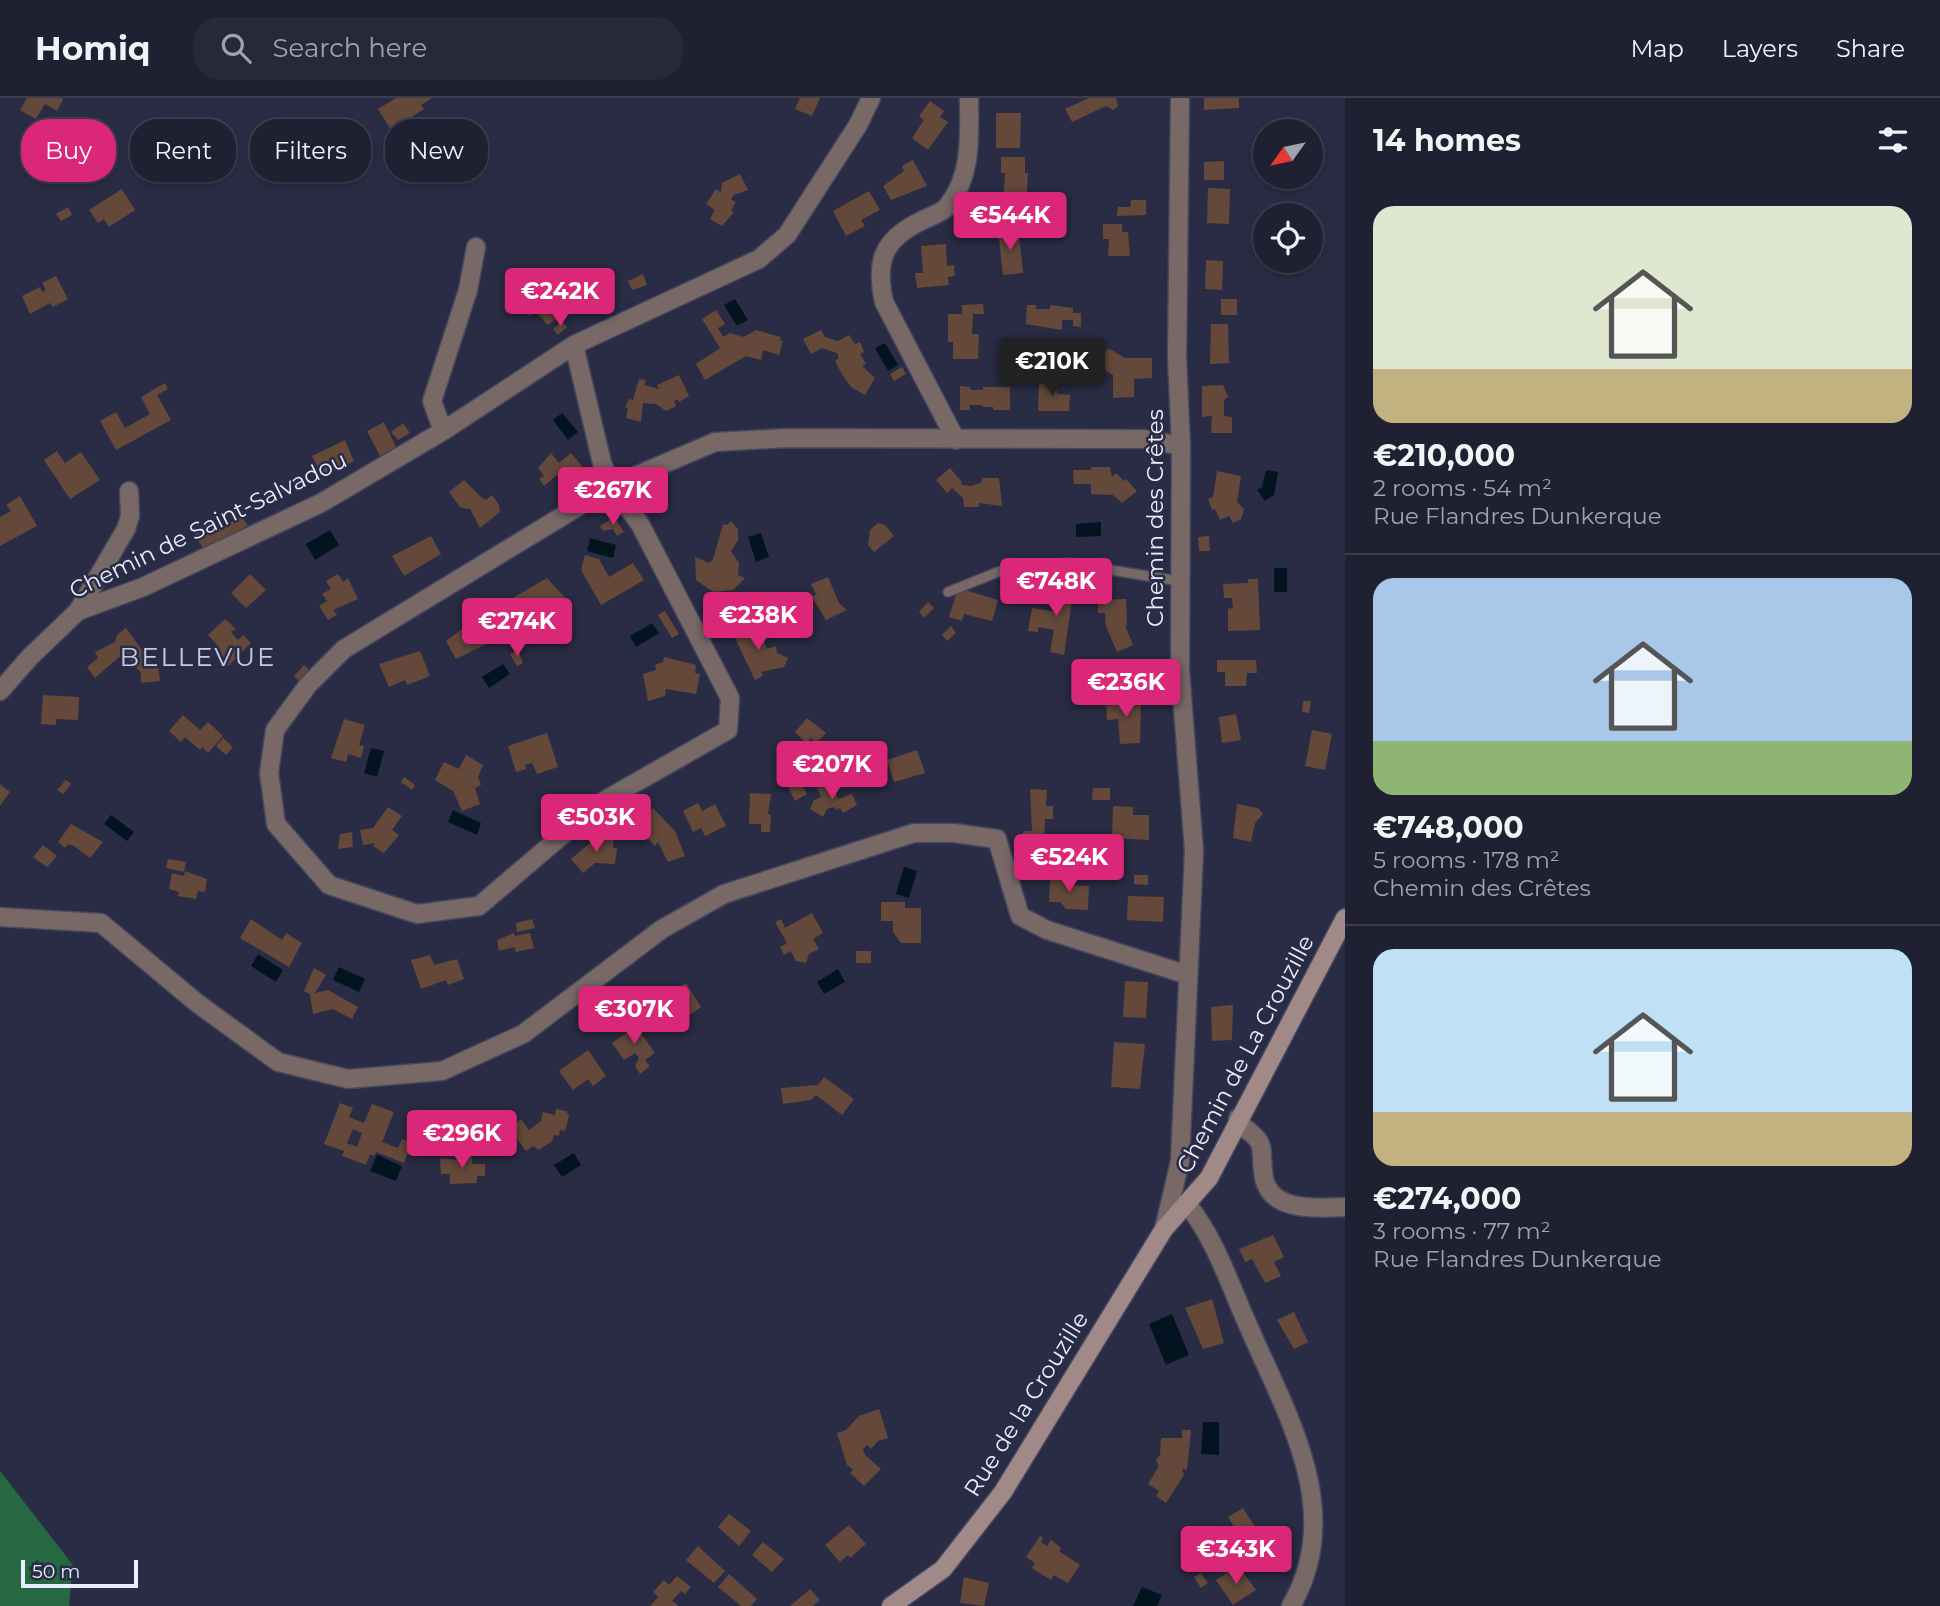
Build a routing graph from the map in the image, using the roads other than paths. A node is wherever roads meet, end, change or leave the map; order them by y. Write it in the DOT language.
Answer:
graph roads {
  1 [pos="871,98"];
  2 [pos="969,98"];
  3 [pos="1180,98"];
  4 [pos="476,247"];
  5 [pos="574,345"];
  6 [pos="443,431"];
  7 [pos="956,440"];
  8 [pos="1181,446"];
  9 [pos="612,486"];
  10 [pos="129,491"];
  11 [pos="1180,581"];
  12 [pos="948,592"];
  13 [pos="78,611"];
  14 [pos="0,691"];
  15 [pos="0,917"];
  16 [pos="1345,918"];
  17 [pos="1188,975"];
  18 [pos="1238,1118"];
  19 [pos="1185,1206"];
  20 [pos="1345,1207"];
  21 [pos="1164,1229"];
  22 [pos="891,1606"];
  23 [pos="1291,1606"];
  1 -- 5 [label="street, Chemin de Saint-Salvadou"];
  2 -- 7 [label="street"];
  3 -- 8 [label="street, Chemin des Crêtes"];
  4 -- 6 [label="street"];
  5 -- 6 [label="street, Chemin de Saint-Salvadou"];
  5 -- 9 [label="street"];
  6 -- 13 [label="street, Chemin de Saint-Salvadou"];
  7 -- 8 [label="street"];
  7 -- 9 [label="street"];
  8 -- 11 [label="street, Chemin des Crêtes"];
  9 -- 9 [label="street"];
  10 -- 13 [label="street"];
  11 -- 12 [label="lane"];
  11 -- 17 [label="street, Chemin des Crêtes"];
  13 -- 14 [label="street, Chemin de Saint-Salvadou"];
  15 -- 17 [label="street"];
  16 -- 18 [label="street, Chemin de La Crouzille"];
  17 -- 21 [label="street, Chemin des Crêtes"];
  18 -- 19 [label="street, Chemin de La Crouzille"];
  18 -- 20 [label="street"];
  19 -- 21 [label="street, Rue de la Crouzille"];
  19 -- 23 [label="street"];
  21 -- 22 [label="street, Rue de la Crouzille"];
}
